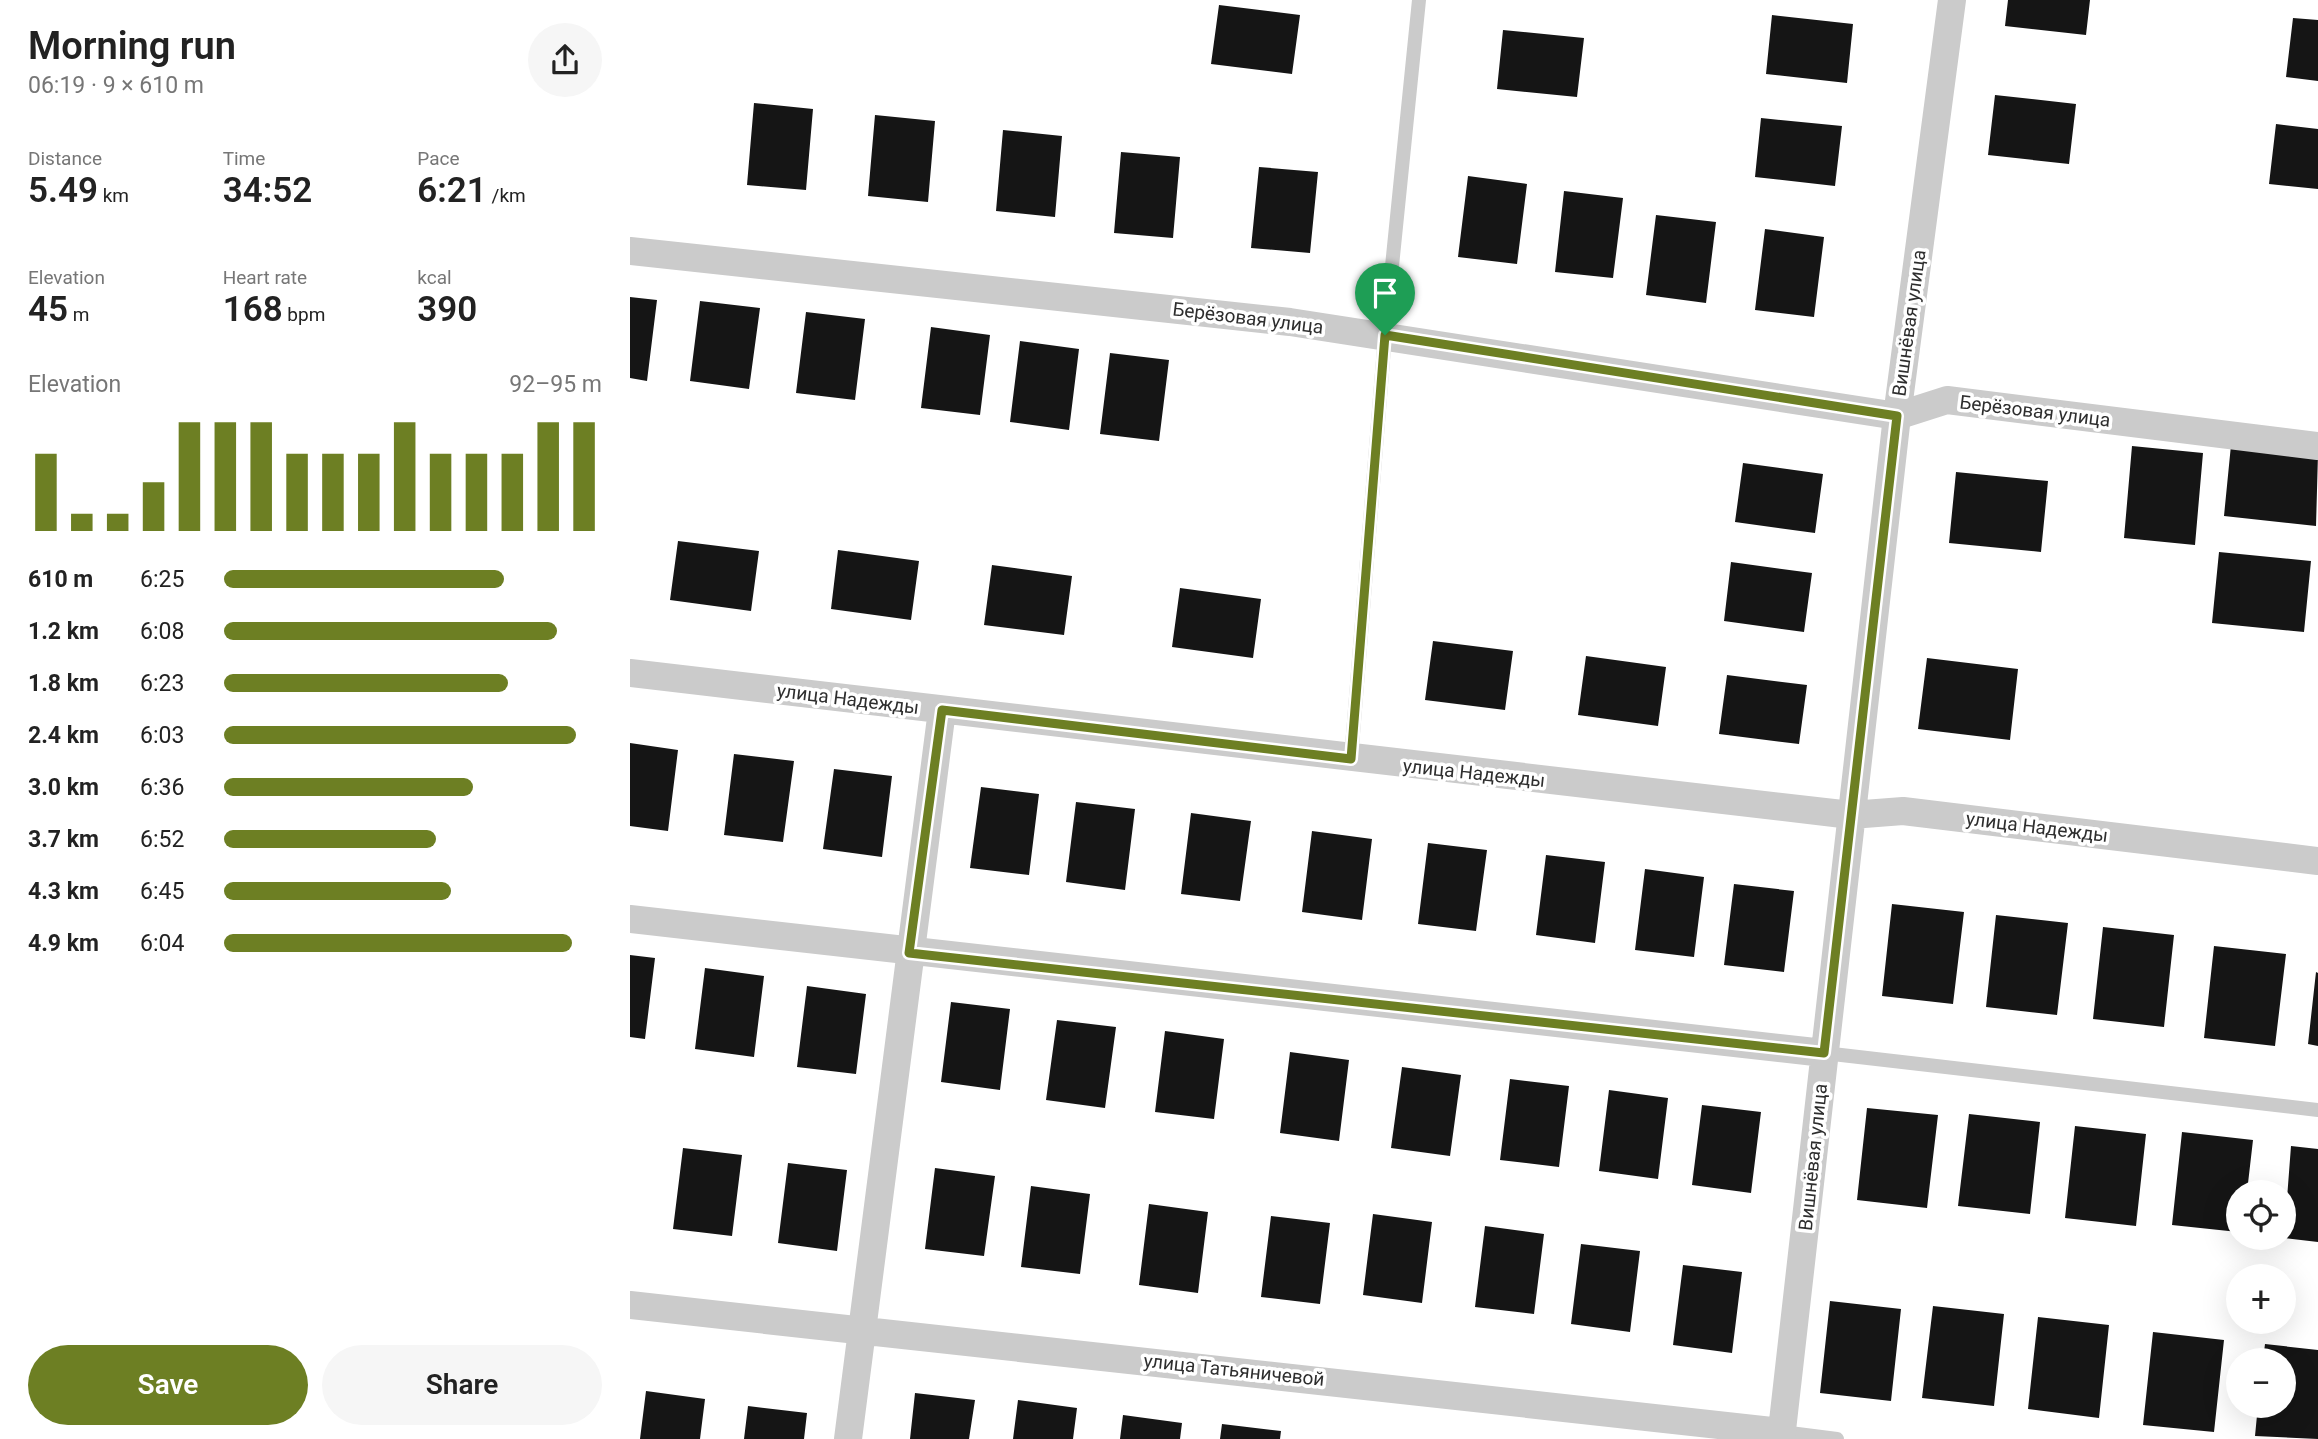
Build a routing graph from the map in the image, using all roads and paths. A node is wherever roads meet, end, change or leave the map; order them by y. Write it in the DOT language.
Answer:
graph roads {
  1 [pos="1419,0"];
  2 [pos="1952,0"];
  3 [pos="630,251"];
  4 [pos="1385,335"];
  5 [pos="1897,416"];
  6 [pos="2318,446"];
  7 [pos="630,673"];
  8 [pos="942,710"];
  9 [pos="1351,759"];
  10 [pos="1851,815"];
  11 [pos="2318,861"];
  12 [pos="630,919"];
  13 [pos="909,953"];
  14 [pos="1824,1053"];
  15 [pos="2318,1110"];
  16 [pos="630,1305"];
  17 [pos="862,1330"];
  18 [pos="1781,1436"];
  19 [pos="848,1439"];
  20 [pos="1837,1439"];
  1 -- 4 [label="lane"];
  2 -- 5 [label="street, Вишнёвая улица"];
  3 -- 4 [label="street, Берёзовая улица"];
  4 -- 5 [label="street, Берёзовая улица"];
  4 -- 9 [label="lane"];
  5 -- 6 [label="street, Берёзовая улица"];
  5 -- 10 [label="street, Вишнёвая улица"];
  7 -- 8 [label="street, улица Надежды"];
  8 -- 9 [label="street, улица Надежды"];
  8 -- 13 [label="street"];
  9 -- 10 [label="street, улица Надежды"];
  10 -- 11 [label="street, улица Надежды"];
  10 -- 14 [label="street, Вишнёвая улица"];
  12 -- 13 [label="street"];
  13 -- 14 [label="street"];
  13 -- 17 [label="street"];
  14 -- 15 [label="lane"];
  14 -- 18 [label="street, Вишнёвая улица"];
  16 -- 17 [label="street, улица Татьяничевой"];
  17 -- 18 [label="street, улица Татьяничевой"];
  17 -- 19 [label="street"];
  18 -- 20 [label="lane, улица Татьяничевой"];
}
